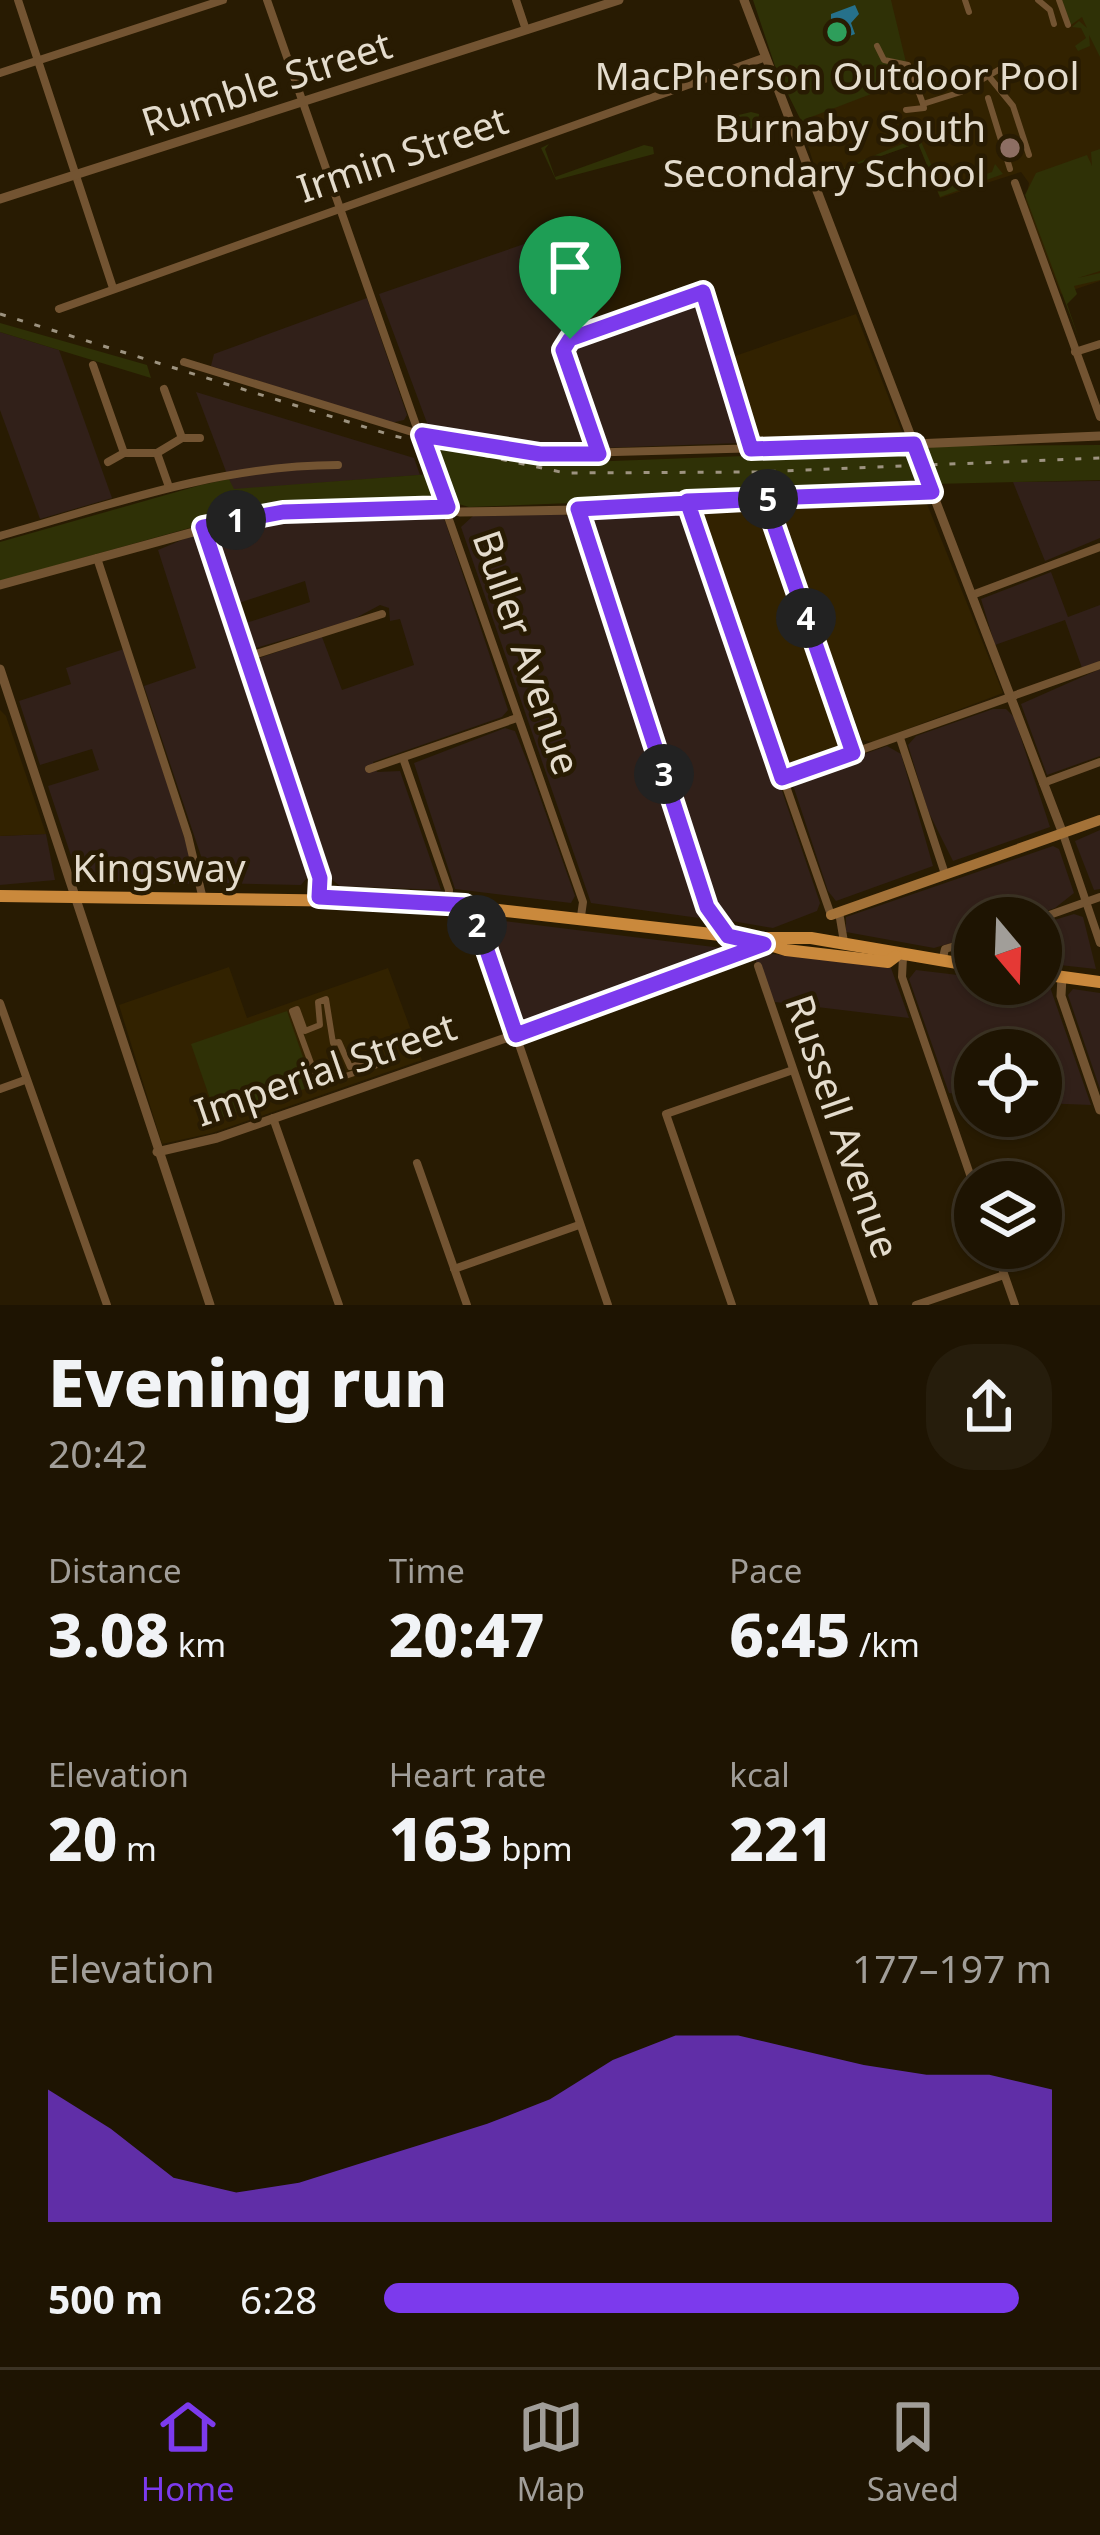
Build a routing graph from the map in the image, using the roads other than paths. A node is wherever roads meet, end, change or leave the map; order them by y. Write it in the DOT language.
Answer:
graph roads {
  1 [pos="18,0"];
  2 [pos="223,0"];
  3 [pos="267,0"];
  4 [pos="516,0"];
  5 [pos="619,0"];
  6 [pos="744,0"];
  7 [pos="965,0"];
  8 [pos="1038,0"];
  9 [pos="1058,10"];
  10 [pos="969,12"];
  11 [pos="1068,26"];
  12 [pos="526,30"];
  13 [pos="877,46"];
  14 [pos="766,57"];
  15 [pos="39,61"];
  16 [pos="908,65"];
  17 [pos="0,74"];
  18 [pos="914,79"];
  19 [pos="988,98"];
  20 [pos="304,102"];
  21 [pos="1029,155"];
  22 [pos="1010,169"];
  23 [pos="76,175"];
  24 [pos="1016,183"];
  25 [pos="0,200"];
  26 [pos="340,206"];
  27 [pos="112,288"];
  28 [pos="59,310"];
  29 [pos="1100,344"];
  30 [pos="1075,352"];
  31 [pos="184,362"];
  32 [pos="93,364"];
  33 [pos="164,389"];
  34 [pos="1100,417"];
  35 [pos="422,435"];
  36 [pos="1100,436"];
  37 [pos="182,438"];
  38 [pos="200,438"];
  39 [pos="914,444"];
  40 [pos="751,449"];
  41 [pos="157,453"];
  42 [pos="124,454"];
  43 [pos="599,454"];
  44 [pos="108,462"];
  45 [pos="338,464"];
  46 [pos="169,487"];
  47 [pos="932,492"];
  48 [pos="765,499"];
  49 [pos="687,501"];
  50 [pos="448,507"];
  51 [pos="578,509"];
  52 [pos="203,527"];
  53 [pos="0,536"];
  54 [pos="1100,547"];
  55 [pos="97,557"];
  56 [pos="0,585"];
  57 [pos="972,596"];
  58 [pos="382,614"];
  59 [pos="248,657"];
  60 [pos="1100,664"];
  61 [pos="0,669"];
  62 [pos="1011,698"];
  63 [pos="5,703"];
  64 [pos="518,718"];
  65 [pos="900,737"];
  66 [pos="853,753"];
  67 [pos="403,758"];
  68 [pos="1100,762"];
  69 [pos="369,770"];
  70 [pos="782,778"];
  71 [pos="1043,783"];
  72 [pos="1100,820"];
  73 [pos="1063,834"];
  74 [pos="945,874"];
  75 [pos="74,895"];
  76 [pos="0,896"];
  77 [pos="202,896"];
  78 [pos="319,897"];
  79 [pos="1100,897"];
  80 [pos="1086,902"];
  81 [pos="448,904"];
  82 [pos="465,905"];
  83 [pos="707,907"];
  84 [pos="494,908"];
  85 [pos="1062,911"];
  86 [pos="835,914"];
  87 [pos="581,916"];
  88 [pos="480,930"];
  89 [pos="698,932"];
  90 [pos="728,936"];
  91 [pos="781,936"];
  92 [pos="747,938"];
  93 [pos="844,942"];
  94 [pos="1100,943"];
  95 [pos="764,944"];
  96 [pos="954,946"];
  97 [pos="900,956"];
  98 [pos="942,962"];
  99 [pos="954,963"];
  100 [pos="758,967"];
  101 [pos="1062,976"];
  102 [pos="1100,982"];
  103 [pos="1062,1002"];
  104 [pos="0,1003"];
  105 [pos="516,1035"];
  106 [pos="793,1070"];
  107 [pos="25,1080"];
  108 [pos="319,1085"];
  109 [pos="0,1089"];
  110 [pos="1100,1110"];
  111 [pos="273,1118"];
  112 [pos="157,1152"];
  113 [pos="965,1161"];
  114 [pos="417,1163"];
  115 [pos="579,1225"];
  116 [pos="454,1269"];
  117 [pos="1002,1269"];
  118 [pos="1004,1275"];
  119 [pos="107,1305"];
  120 [pos="210,1305"];
  121 [pos="339,1305"];
  122 [pos="466,1305"];
  123 [pos="608,1305"];
  124 [pos="732,1305"];
  125 [pos="874,1305"];
  126 [pos="916,1305"];
  127 [pos="1015,1305"];
  1 -- 15 [label="street"];
  2 -- 15 [label="street"];
  3 -- 20 [label="street, Buller Avenue"];
  4 -- 12 [label="street"];
  5 -- 12 [label="street, Rumble Street"];
  6 -- 14 [label="street"];
  7 -- 10 [label="street"];
  8 -- 9 [label="street"];
  9 -- 11 [label="street"];
  12 -- 20 [label="street, Rumble Street"];
  13 -- 16 [label="street"];
  14 -- 26 [label="street, Irmin Street"];
  14 -- 39 [label="street"];
  15 -- 17 [label="street"];
  15 -- 23 [label="street"];
  18 -- 21 [label="street"];
  19 -- 22 [label="street"];
  20 -- 23 [label="street, Rumble Street"];
  20 -- 26 [label="street, Buller Avenue"];
  23 -- 25 [label="street, Rumble Street"];
  23 -- 27 [label="street"];
  24 -- 30 [label="street"];
  26 -- 27 [label="street, Irmin Street"];
  26 -- 35 [label="street, Buller Avenue"];
  27 -- 28 [label="street, Irmin Street"];
  29 -- 30 [label="street"];
  30 -- 34 [label="street"];
  31 -- 35 [label="street"];
  32 -- 42 [label="street"];
  33 -- 37 [label="street"];
  35 -- 43 [label="street"];
  35 -- 50 [label="street, Buller Avenue"];
  36 -- 39 [label="street"];
  37 -- 38 [label="street"];
  37 -- 41 [label="street"];
  39 -- 40 [label="street"];
  39 -- 47 [label="street"];
  40 -- 43 [label="street"];
  40 -- 43 [label="street"];
  41 -- 42 [label="street"];
  41 -- 46 [label="street"];
  42 -- 44 [label="street"];
  45 -- 46 [label="street"];
  46 -- 53 [label="street"];
  47 -- 48 [label="street"];
  47 -- 57 [label="street"];
  48 -- 49 [label="street"];
  48 -- 66 [label="street"];
  49 -- 51 [label="street"];
  49 -- 70 [label="street"];
  50 -- 51 [label="street"];
  50 -- 52 [label="street"];
  50 -- 64 [label="street, Buller Avenue"];
  51 -- 83 [label="street"];
  52 -- 55 [label="street"];
  52 -- 59 [label="street"];
  54 -- 57 [label="street"];
  55 -- 56 [label="street"];
  55 -- 77 [label="street"];
  57 -- 62 [label="street"];
  58 -- 59 [label="street"];
  59 -- 78 [label="street"];
  60 -- 62 [label="street"];
  61 -- 63 [label="street"];
  62 -- 65 [label="street"];
  62 -- 71 [label="street"];
  63 -- 75 [label="street"];
  64 -- 67 [label="street"];
  64 -- 87 [label="street, Buller Avenue"];
  65 -- 66 [label="street"];
  65 -- 74 [label="street"];
  66 -- 70 [label="street"];
  67 -- 69 [label="street"];
  67 -- 81 [label="street"];
  68 -- 71 [label="street"];
  70 -- 86 [label="street"];
  71 -- 73 [label="street"];
  72 -- 73 [label="main road"];
  73 -- 74 [label="main road"];
  73 -- 80 [label="street"];
  74 -- 86 [label="main road"];
  75 -- 76 [label="main road, Kingsway"];
  75 -- 77 [label="main road, Kingsway"];
  75 -- 112 [label="street"];
  77 -- 78 [label="main road, Kingsway"];
  78 -- 81 [label="main road, Kingsway"];
  79 -- 80 [label="street"];
  80 -- 85 [label="street"];
  80 -- 94 [label="street"];
  81 -- 82 [label="main road, Kingsway"];
  82 -- 84 [label="main road, Kingsway"];
  82 -- 88 [label="street"];
  83 -- 89 [label="street"];
  83 -- 90 [label="street"];
  84 -- 87 [label="main road, Kingsway"];
  84 -- 88 [label="street"];
  86 -- 93 [label="street"];
  87 -- 89 [label="main road, Kingsway"];
  88 -- 105 [label="street"];
  89 -- 90 [label="main road, Kingsway"];
  90 -- 92 [label="main road, Kingsway"];
  91 -- 92 [label="main road, Kingsway"];
  91 -- 93 [label="main road, Kingsway"];
  91 -- 95 [label="main road, Imperial Street"];
  92 -- 95 [label="main road, Kingsway"];
  93 -- 97 [label="main road, Kingsway"];
  95 -- 97 [label="main road, Kingsway"];
  95 -- 105 [label="street, Imperial Street"];
  96 -- 98 [label="street"];
  97 -- 98 [label="main road, Kingsway"];
  97 -- 113 [label="street"];
  98 -- 99 [label="main road, Kingsway"];
  100 -- 106 [label="street, Russell Avenue"];
  101 -- 102 [label="main road"];
  103 -- 110 [label="street"];
  104 -- 107 [label="street"];
  105 -- 111 [label="street, Imperial Street"];
  105 -- 115 [label="street"];
  106 -- 124 [label="street"];
  106 -- 125 [label="street, Russell Avenue"];
  107 -- 109 [label="street"];
  107 -- 119 [label="street"];
  108 -- 108 [label="street"];
  111 -- 112 [label="street, Imperial Street"];
  111 -- 121 [label="street"];
  112 -- 120 [label="street"];
  114 -- 116 [label="street"];
  115 -- 116 [label="street"];
  115 -- 123 [label="street"];
  116 -- 122 [label="street"];
  117 -- 118 [label="street"];
  118 -- 126 [label="street"];
  118 -- 127 [label="street"];
}
